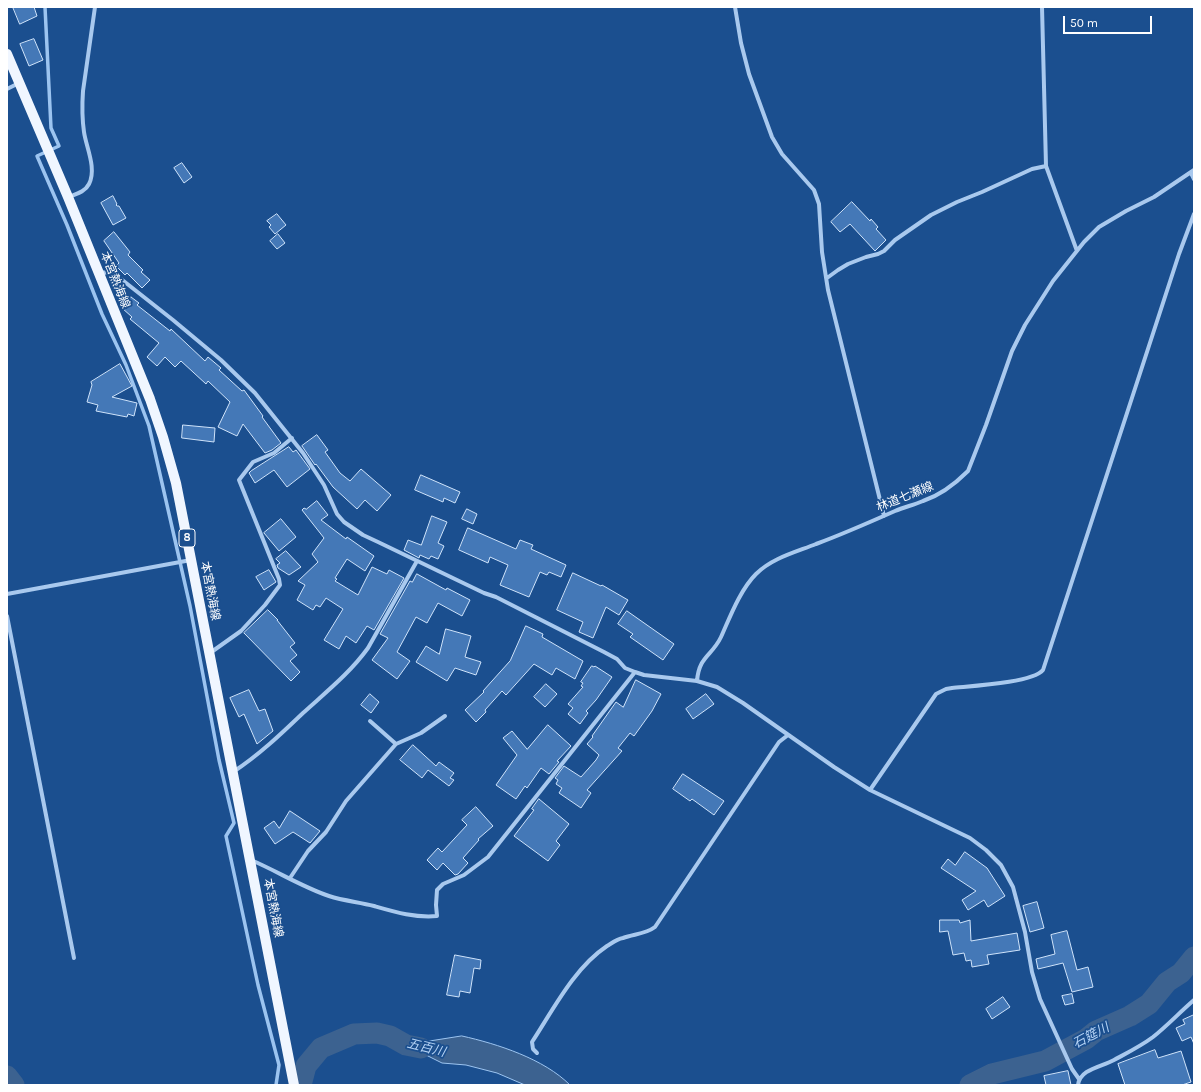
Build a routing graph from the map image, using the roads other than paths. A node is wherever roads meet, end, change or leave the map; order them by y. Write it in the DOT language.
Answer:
graph roads {
  1 [pos="95,7"];
  2 [pos="735,7"];
  3 [pos="1042,7"];
  4 [pos="7,54"];
  5 [pos="19,83"];
  6 [pos="7,89"];
  7 [pos="1046,166"];
  8 [pos="1192,172"];
  9 [pos="1194,179"];
  10 [pos="68,197"];
  11 [pos="1194,214"];
  12 [pos="1077,251"];
  13 [pos="98,272"];
  14 [pos="827,278"];
  15 [pos="292,438"];
  16 [pos="884,516"];
  17 [pos="191,560"];
  18 [pos="417,561"];
  19 [pos="7,594"];
  20 [pos="7,616"];
  21 [pos="209,654"];
  22 [pos="635,672"];
  23 [pos="697,681"];
  24 [pos="445,716"];
  25 [pos="370,721"];
  26 [pos="788,735"];
  27 [pos="396,744"];
  28 [pos="233,772"];
  29 [pos="870,790"];
  30 [pos="251,860"];
  31 [pos="290,878"];
  32 [pos="74,958"];
  33 [pos="1194,1000"];
  34 [pos="537,1053"];
  35 [pos="1080,1079"];
  36 [pos="294,1085"];
  37 [pos="1078,1085"];
  1 -- 10 [label="street"];
  2 -- 14 [label="street"];
  3 -- 7 [label="street"];
  4 -- 5 [label="main road, 本宮熱海線 / 8"];
  5 -- 6 [label="street"];
  5 -- 10 [label="main road, 本宮熱海線 / 8"];
  7 -- 12 [label="street"];
  7 -- 14 [label="street"];
  8 -- 9 [label="street"];
  8 -- 12 [label="street, 林道七瀬線"];
  10 -- 13 [label="main road, 本宮熱海線 / 8"];
  11 -- 29 [label="street"];
  12 -- 16 [label="street, 林道七瀬線"];
  13 -- 15 [label="street"];
  13 -- 17 [label="main road, 本宮熱海線 / 8"];
  14 -- 16 [label="street"];
  15 -- 18 [label="street"];
  15 -- 21 [label="street"];
  16 -- 23 [label="street, 林道七瀬線"];
  17 -- 19 [label="street"];
  17 -- 21 [label="main road, 本宮熱海線 / 8"];
  18 -- 22 [label="street"];
  18 -- 28 [label="street"];
  20 -- 32 [label="street"];
  21 -- 28 [label="main road, 本宮熱海線 / 8"];
  22 -- 23 [label="street"];
  22 -- 31 [label="street"];
  23 -- 26 [label="street"];
  24 -- 27 [label="street"];
  25 -- 27 [label="street"];
  26 -- 29 [label="street"];
  26 -- 34 [label="street"];
  27 -- 31 [label="street"];
  28 -- 30 [label="main road, 本宮熱海線 / 8"];
  29 -- 35 [label="street"];
  30 -- 31 [label="street"];
  30 -- 36 [label="main road, 本宮熱海線 / 8"];
  33 -- 35 [label="street"];
  35 -- 37 [label="street"];
}
